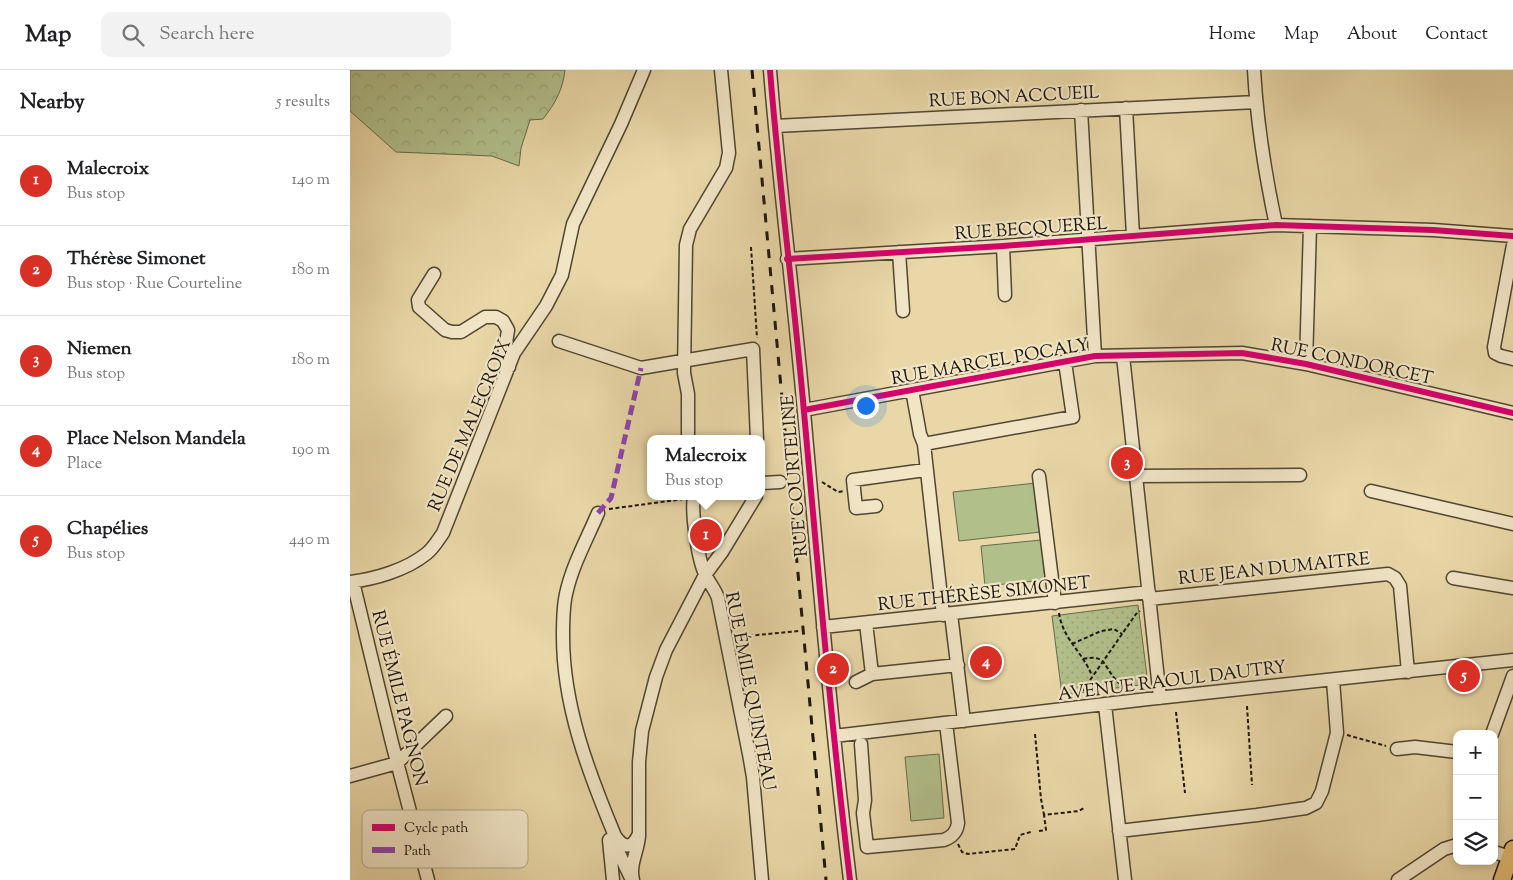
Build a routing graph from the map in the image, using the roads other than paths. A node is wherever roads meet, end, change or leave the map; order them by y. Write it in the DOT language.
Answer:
graph roads {
  1 [pos="644,70"];
  2 [pos="721,70"];
  3 [pos="770,70"];
  4 [pos="1254,70"];
  5 [pos="1256,102"];
  6 [pos="1126,108"];
  7 [pos="1081,110"];
  8 [pos="774,126"];
  9 [pos="1276,225"];
  10 [pos="1310,226"];
  11 [pos="1133,236"];
  12 [pos="1513,236"];
  13 [pos="1088,239"];
  14 [pos="1513,245"];
  15 [pos="1003,246"];
  16 [pos="899,252"];
  17 [pos="787,258"];
  18 [pos="434,274"];
  19 [pos="1005,295"];
  20 [pos="903,311"];
  21 [pos="559,341"];
  22 [pos="1095,356"];
  23 [pos="1123,356"];
  24 [pos="1513,359"];
  25 [pos="684,360"];
  26 [pos="1065,362"];
  27 [pos="1306,364"];
  28 [pos="509,368"];
  29 [pos="912,390"];
  30 [pos="804,410"];
  31 [pos="1513,413"];
  32 [pos="688,435"];
  33 [pos="757,435"];
  34 [pos="922,439"];
  35 [pos="926,470"];
  36 [pos="1300,475"];
  37 [pos="1039,476"];
  38 [pos="1136,476"];
  39 [pos="780,482"];
  40 [pos="765,483"];
  41 [pos="1371,491"];
  42 [pos="694,500"];
  43 [pos="754,500"];
  44 [pos="876,506"];
  45 [pos="602,511"];
  46 [pos="1513,524"];
  47 [pos="705,574"];
  48 [pos="1453,578"];
  49 [pos="351,582"];
  50 [pos="1513,588"];
  51 [pos="1150,600"];
  52 [pos="1057,603"];
  53 [pos="947,614"];
  54 [pos="866,623"];
  55 [pos="823,627"];
  56 [pos="1513,660"];
  57 [pos="958,665"];
  58 [pos="1407,666"];
  59 [pos="872,674"];
  60 [pos="1513,676"];
  61 [pos="1333,680"];
  62 [pos="856,682"];
  63 [pos="1160,698"];
  64 [pos="1106,705"];
  65 [pos="446,716"];
  66 [pos="964,721"];
  67 [pos="946,723"];
  68 [pos="1493,730"];
  69 [pos="834,736"];
  70 [pos="861,744"];
  71 [pos="1397,749"];
  72 [pos="1453,752"];
  73 [pos="397,763"];
  74 [pos="350,776"];
  75 [pos="409,810"];
  76 [pos="1119,831"];
  77 [pos="639,834"];
  78 [pos="614,836"];
  79 [pos="1453,846"];
  80 [pos="1498,854"];
  81 [pos="1511,859"];
  82 [pos="613,880"];
  83 [pos="632,880"];
  84 [pos="762,880"];
  85 [pos="850,880"];
  86 [pos="1125,880"];
  87 [pos="1398,880"];
  88 [pos="1502,880"];
  1 -- 28 [label="street, RUE DE MALECROIX"];
  2 -- 25 [label="street"];
  3 -- 8 [label="street, RUE COURTELINE"];
  4 -- 5 [label="street"];
  5 -- 6 [label="street, RUE BON ACCUEIL"];
  5 -- 9 [label="street"];
  6 -- 7 [label="street, RUE BON ACCUEIL"];
  6 -- 11 [label="street"];
  7 -- 8 [label="street, RUE BON ACCUEIL"];
  7 -- 13 [label="street"];
  8 -- 17 [label="street, RUE COURTELINE"];
  9 -- 10 [label="street, RUE BECQUEREL"];
  9 -- 11 [label="street, RUE BECQUEREL"];
  10 -- 12 [label="street, RUE BECQUEREL"];
  10 -- 27 [label="street"];
  11 -- 13 [label="street, RUE BECQUEREL"];
  13 -- 15 [label="street, RUE BECQUEREL"];
  13 -- 22 [label="street"];
  14 -- 24 [label="street"];
  15 -- 16 [label="street, RUE BECQUEREL"];
  15 -- 19 [label="street"];
  16 -- 17 [label="street, RUE BECQUEREL"];
  16 -- 20 [label="street"];
  17 -- 30 [label="street, RUE COURTELINE"];
  18 -- 28 [label="street"];
  21 -- 25 [label="street"];
  22 -- 23 [label="street, RUE MARCEL POCALY"];
  22 -- 26 [label="street, RUE MARCEL POCALY"];
  23 -- 27 [label="street, RUE CONDORCET"];
  23 -- 38 [label="street"];
  25 -- 32 [label="street"];
  25 -- 33 [label="street"];
  26 -- 29 [label="street, RUE MARCEL POCALY"];
  26 -- 34 [label="street"];
  27 -- 31 [label="street, RUE CONDORCET"];
  28 -- 49 [label="street, RUE DE MALECROIX"];
  29 -- 30 [label="street, RUE MARCEL POCALY"];
  29 -- 34 [label="street"];
  30 -- 55 [label="street, RUE COURTELINE"];
  34 -- 35 [label="street"];
  35 -- 44 [label="street"];
  35 -- 53 [label="street"];
  36 -- 38 [label="street"];
  37 -- 52 [label="street"];
  38 -- 51 [label="street"];
  39 -- 40 [label="street"];
  41 -- 46 [label="street"];
  42 -- 47 [label="street"];
  43 -- 47 [label="street, RUE ÉMILE QUINTEAU"];
  45 -- 78 [label="street"];
  47 -- 77 [label="street"];
  47 -- 84 [label="street, RUE ÉMILE QUINTEAU"];
  48 -- 50 [label="street"];
  49 -- 73 [label="street, RUE ÉMILE PAGNON"];
  51 -- 52 [label="street, RUE THÉRÈSE SIMONET"];
  51 -- 58 [label="street, RUE JEAN DUMAITRE"];
  51 -- 63 [label="street"];
  52 -- 53 [label="street, RUE THÉRÈSE SIMONET"];
  53 -- 54 [label="street, RUE THÉRÈSE SIMONET"];
  53 -- 57 [label="street"];
  54 -- 55 [label="street, RUE THÉRÈSE SIMONET"];
  54 -- 59 [label="street"];
  55 -- 69 [label="street, RUE COURTELINE"];
  56 -- 58 [label="street, AVENUE RAOUL DAUTRY"];
  57 -- 59 [label="street"];
  57 -- 66 [label="street"];
  58 -- 61 [label="street, AVENUE RAOUL DAUTRY"];
  59 -- 62 [label="street"];
  60 -- 68 [label="street"];
  61 -- 63 [label="street, AVENUE RAOUL DAUTRY"];
  61 -- 76 [label="street"];
  63 -- 64 [label="street, AVENUE RAOUL DAUTRY"];
  64 -- 66 [label="street, AVENUE RAOUL DAUTRY"];
  64 -- 76 [label="street"];
  65 -- 73 [label="street"];
  66 -- 67 [label="street, AVENUE RAOUL DAUTRY"];
  67 -- 69 [label="street, AVENUE RAOUL DAUTRY"];
  67 -- 70 [label="street"];
  69 -- 85 [label="street, RUE COURTELINE"];
  71 -- 72 [label="street"];
  73 -- 74 [label="street"];
  73 -- 75 [label="street, RUE ÉMILE PAGNON"];
  76 -- 86 [label="street"];
  77 -- 78 [label="street"];
  77 -- 83 [label="street"];
  78 -- 82 [label="street"];
  78 -- 83 [label="street"];
  79 -- 87 [label="street"];
  80 -- 81 [label="street"];
  81 -- 88 [label="main road"];
}
